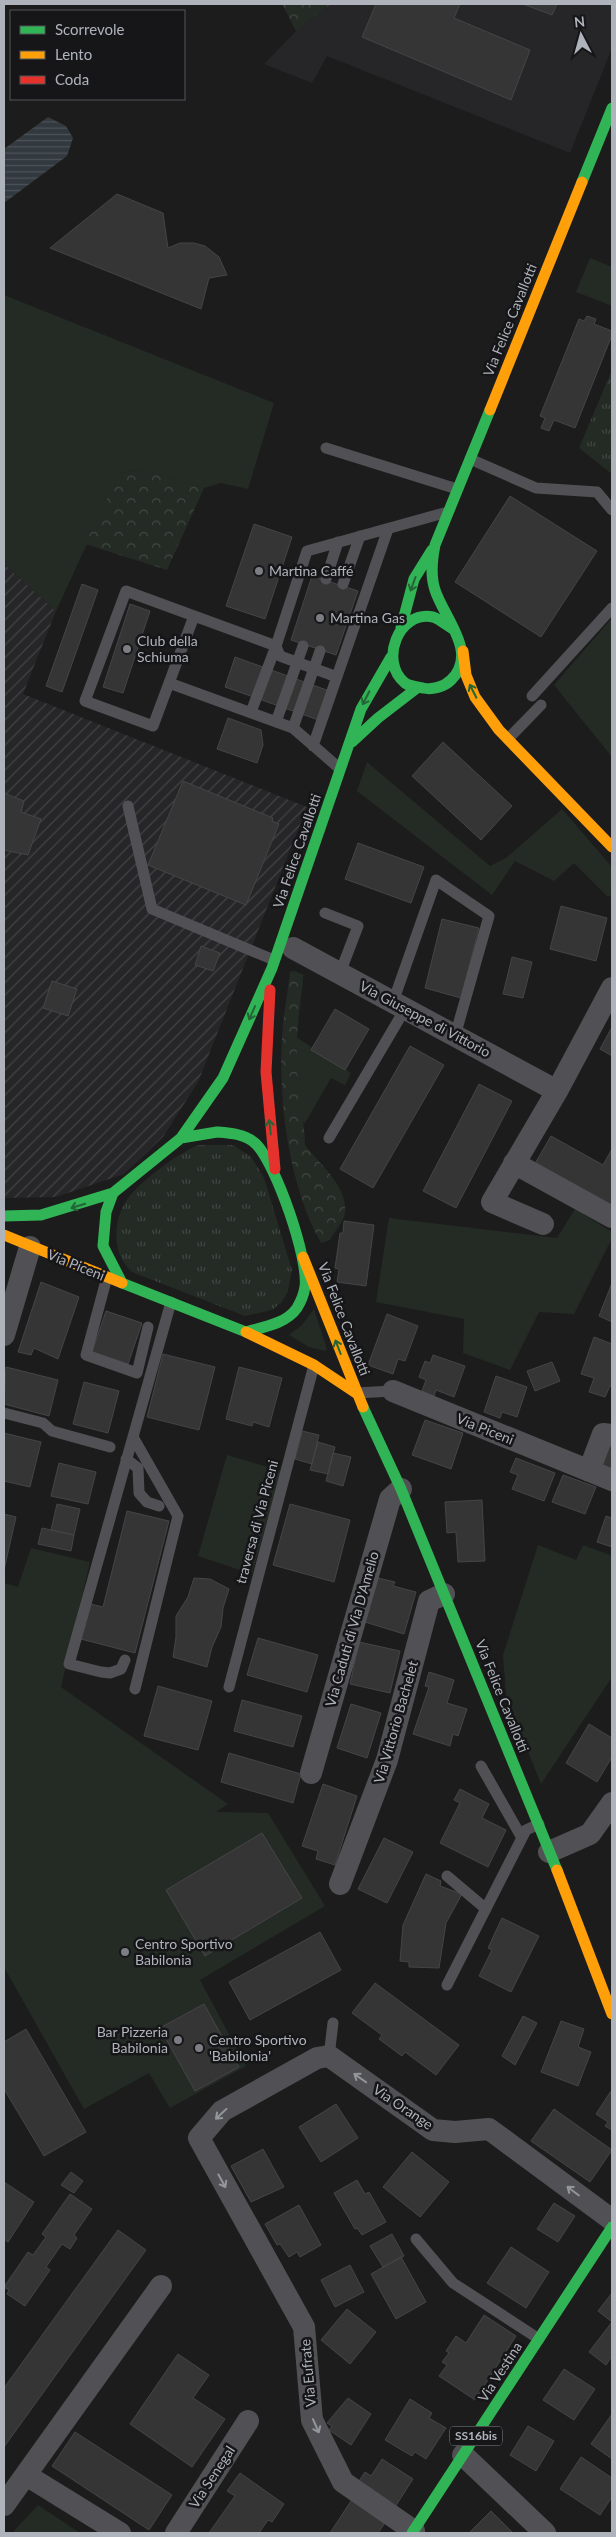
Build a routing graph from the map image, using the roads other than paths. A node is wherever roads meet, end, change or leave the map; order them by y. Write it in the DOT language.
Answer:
graph roads {
  1 [pos="612,108"];
  2 [pos="326,448"];
  3 [pos="470,459"];
  4 [pos="457,490"];
  5 [pos="612,510"];
  6 [pos="448,512"];
  7 [pos="388,529"];
  8 [pos="360,536"];
  9 [pos="338,542"];
  10 [pos="435,545"];
  11 [pos="326,579"];
  12 [pos="344,584"];
  13 [pos="612,608"];
  14 [pos="194,616"];
  15 [pos="401,628"];
  16 [pos="453,629"];
  17 [pos="276,646"];
  18 [pos="303,646"];
  19 [pos="462,647"];
  20 [pos="320,651"];
  21 [pos="391,657"];
  22 [pos="297,662"];
  23 [pos="314,668"];
  24 [pos="337,676"];
  25 [pos="169,683"];
  26 [pos="417,688"];
  27 [pos="436,688"];
  28 [pos="532,696"];
  29 [pos="449,697"];
  30 [pos="542,706"];
  31 [pos="469,710"];
  32 [pos="251,712"];
  33 [pos="276,722"];
  34 [pos="293,728"];
  35 [pos="499,730"];
  36 [pos="508,738"];
  37 [pos="350,743"];
  38 [pos="313,746"];
  39 [pos="341,770"];
  40 [pos="128,806"];
  41 [pos="612,847"];
  42 [pos="325,913"];
  43 [pos="293,948"];
  44 [pos="273,964"];
  45 [pos="340,973"];
  46 [pos="611,994"];
  47 [pos="399,1005"];
  48 [pos="455,1036"];
  49 [pos="556,1091"];
  50 [pos="181,1138"];
  51 [pos="329,1138"];
  52 [pos="514,1163"];
  53 [pos="276,1176"];
  54 [pos="113,1193"];
  55 [pos="41,1215"];
  56 [pos="4,1216"];
  57 [pos="612,1217"];
  58 [pos="543,1224"];
  59 [pos="4,1235"];
  60 [pos="30,1247"];
  61 [pos="303,1256"];
  62 [pos="107,1277"];
  63 [pos="122,1283"];
  64 [pos="171,1302"];
  65 [pos="148,1327"];
  66 [pos="246,1332"];
  67 [pos="4,1335"];
  68 [pos="314,1365"];
  69 [pos="393,1391"];
  70 [pos="356,1393"];
  71 [pos="4,1413"];
  72 [pos="612,1436"];
  73 [pos="133,1437"];
  74 [pos="110,1447"];
  75 [pos="126,1459"];
  76 [pos="589,1471"];
  77 [pos="612,1480"];
  78 [pos="401,1490"];
  79 [pos="159,1506"];
  80 [pos="444,1594"];
  81 [pos="125,1660"];
  82 [pos="229,1687"];
  83 [pos="135,1689"];
  84 [pos="481,1766"];
  85 [pos="311,1773"];
  86 [pos="612,1803"];
  87 [pos="539,1824"];
  88 [pos="522,1838"];
  89 [pos="550,1852"];
  90 [pos="447,1876"];
  91 [pos="340,1884"];
  92 [pos="486,1909"];
  93 [pos="447,1985"];
  94 [pos="612,2014"];
  95 [pos="333,2023"];
  96 [pos="329,2056"];
  97 [pos="612,2220"];
  98 [pos="612,2227"];
  99 [pos="416,2239"];
  100 [pos="161,2286"];
  101 [pos="539,2338"];
  102 [pos="248,2421"];
  103 [pos="464,2455"];
  104 [pos="26,2475"];
  105 [pos="4,2505"];
  106 [pos="413,2532"];
  107 [pos="120,2533"];
  108 [pos="176,2533"];
  109 [pos="545,2533"];
  1 -- 3 [label="main road, Via Felice Cavallotti"];
  2 -- 4 [label="lane"];
  3 -- 4 [label="main road, Via Felice Cavallotti"];
  3 -- 5 [label="lane"];
  4 -- 6 [label="main road, Via Felice Cavallotti"];
  6 -- 7 [label="lane"];
  6 -- 10 [label="main road, Via Felice Cavallotti"];
  7 -- 8 [label="lane"];
  7 -- 24 [label="lane"];
  8 -- 9 [label="lane"];
  8 -- 12 [label="lane"];
  9 -- 11 [label="lane"];
  9 -- 17 [label="lane"];
  10 -- 15 [label="main road, Via Felice Cavallotti, one-way"];
  10 -- 16 [label="main road, Via Felice Cavallotti"];
  13 -- 28 [label="lane"];
  14 -- 17 [label="lane"];
  14 -- 25 [label="lane"];
  14 -- 25 [label="lane"];
  15 -- 16 [label="main road"];
  15 -- 21 [label="main road"];
  16 -- 19 [label="main road"];
  17 -- 22 [label="lane"];
  17 -- 32 [label="lane"];
  18 -- 22 [label="lane"];
  19 -- 27 [label="main road"];
  35 -- 19 [label="main road, one-way"];
  20 -- 23 [label="lane"];
  21 -- 26 [label="main road"];
  21 -- 37 [label="main road, Via Felice Cavallotti, one-way"];
  22 -- 23 [label="lane"];
  22 -- 33 [label="lane"];
  23 -- 24 [label="lane"];
  23 -- 34 [label="lane"];
  24 -- 38 [label="lane"];
  25 -- 32 [label="lane"];
  26 -- 27 [label="main road"];
  26 -- 37 [label="main road, Via Felice Cavallotti"];
  27 -- 29 [label="main road"];
  30 -- 36 [label="lane"];
  31 -- 35 [label="main road"];
  32 -- 33 [label="lane"];
  33 -- 34 [label="lane"];
  34 -- 38 [label="lane"];
  35 -- 36 [label="main road"];
  36 -- 41 [label="main road"];
  37 -- 39 [label="main road, Via Felice Cavallotti"];
  38 -- 39 [label="lane"];
  39 -- 44 [label="main road, Via Felice Cavallotti"];
  40 -- 44 [label="lane"];
  42 -- 45 [label="lane"];
  43 -- 45 [label="street, Via Giuseppe di Vittorio"];
  44 -- 50 [label="main road, Via Felice Cavallotti, one-way"];
  53 -- 44 [label="main road, Via Felice Cavallotti, one-way"];
  45 -- 47 [label="street, Via Giuseppe di Vittorio"];
  46 -- 49 [label="street"];
  47 -- 48 [label="street, Via Giuseppe di Vittorio"];
  47 -- 48 [label="lane"];
  47 -- 51 [label="lane"];
  48 -- 49 [label="street, Via Giuseppe di Vittorio"];
  49 -- 52 [label="street"];
  50 -- 53 [label="main road"];
  50 -- 54 [label="main road"];
  52 -- 57 [label="street"];
  52 -- 58 [label="street"];
  53 -- 61 [label="main road"];
  54 -- 55 [label="main road, one-way"];
  54 -- 63 [label="main road"];
  55 -- 56 [label="main road"];
  55 -- 60 [label="lane, Via Piceni"];
  59 -- 60 [label="main road, Via Piceni"];
  60 -- 62 [label="main road, Via Piceni"];
  60 -- 67 [label="street"];
  61 -- 66 [label="main road"];
  70 -- 61 [label="main road, Via Felice Cavallotti, one-way"];
  62 -- 63 [label="main road, Via Piceni"];
  62 -- 65 [label="lane"];
  63 -- 64 [label="main road, Via Piceni"];
  64 -- 66 [label="main road, Via Felice Cavallotti"];
  64 -- 73 [label="lane"];
  66 -- 68 [label="main road, Via Felice Cavallotti"];
  68 -- 70 [label="main road, Via Felice Cavallotti"];
  68 -- 82 [label="lane, traversa di Via Piceni"];
  69 -- 70 [label="lane, Via Piceni"];
  69 -- 76 [label="street, Via Piceni"];
  70 -- 78 [label="main road, Via Felice Cavallotti"];
  71 -- 74 [label="lane"];
  72 -- 76 [label="street"];
  73 -- 75 [label="lane"];
  73 -- 83 [label="lane"];
  75 -- 79 [label="lane"];
  75 -- 81 [label="lane"];
  76 -- 77 [label="street, Via Piceni"];
  78 -- 80 [label="main road, Via Felice Cavallotti"];
  78 -- 85 [label="street, Via Caduti di Via D'Amelio"];
  80 -- 87 [label="main road, Via Felice Cavallotti"];
  80 -- 91 [label="street, Via Vittorio Bachelet"];
  84 -- 88 [label="lane"];
  86 -- 89 [label="street"];
  87 -- 88 [label="lane"];
  87 -- 89 [label="main road, Via Felice Cavallotti"];
  88 -- 92 [label="lane"];
  89 -- 94 [label="main road, Via Felice Cavallotti"];
  90 -- 92 [label="lane"];
  92 -- 93 [label="lane"];
  95 -- 96 [label="lane"];
  97 -- 96 [label="street, Via Orange, one-way"];
  96 -- 106 [label="street, Via Eufrate, one-way"];
  98 -- 101 [label="main road, Via Vestina / SS16bis"];
  99 -- 101 [label="lane"];
  100 -- 104 [label="street"];
  101 -- 103 [label="main road, Via Vestina / SS16bis"];
  102 -- 108 [label="street, Via Senegal"];
  103 -- 106 [label="main road, Via Vestina / SS16bis"];
  103 -- 109 [label="street"];
  104 -- 105 [label="street"];
  104 -- 107 [label="street"];
}
